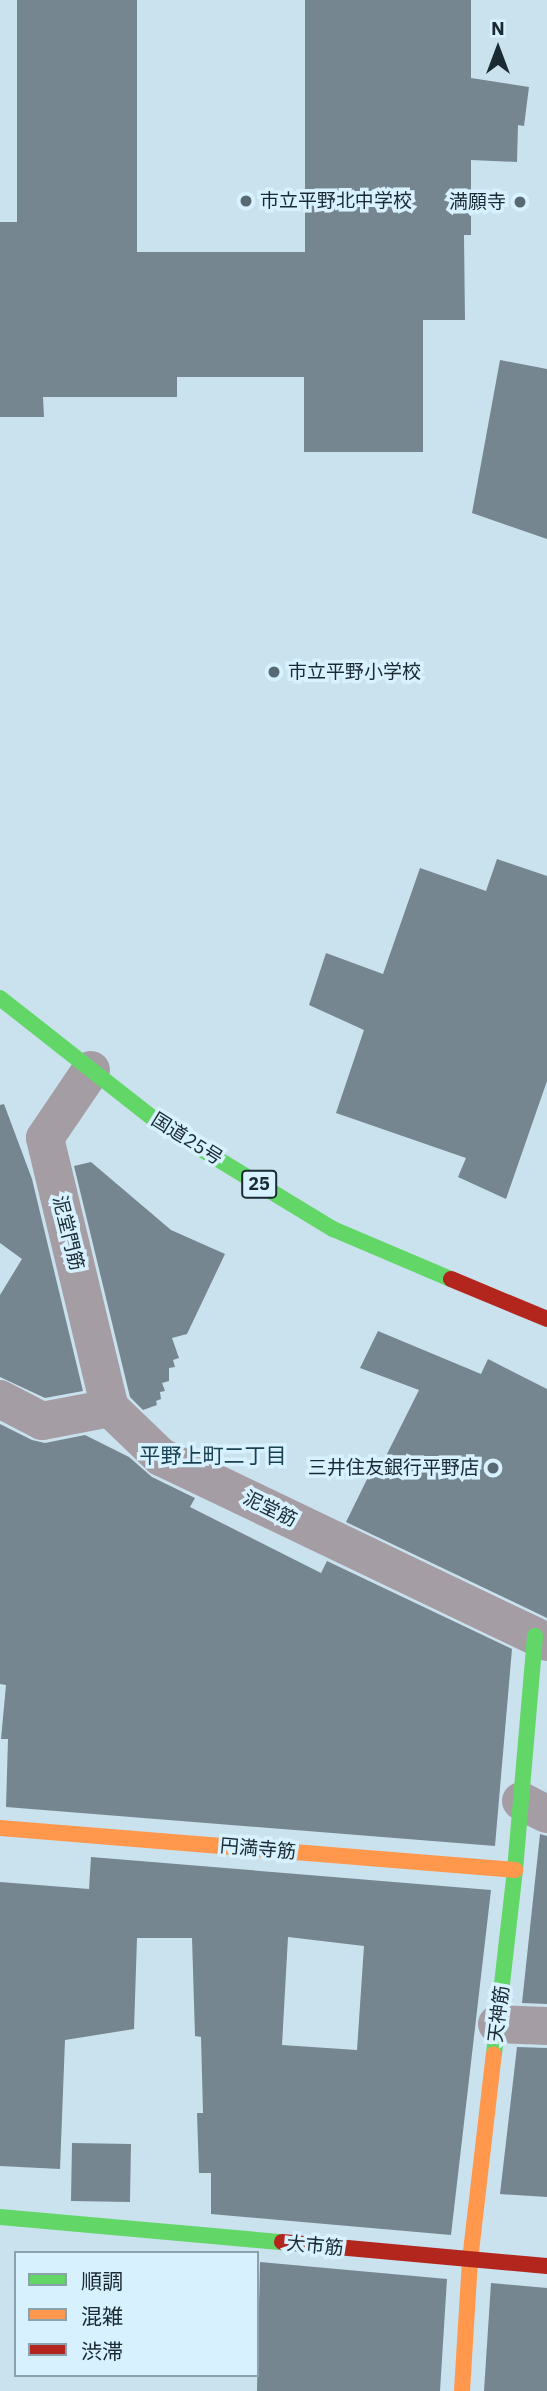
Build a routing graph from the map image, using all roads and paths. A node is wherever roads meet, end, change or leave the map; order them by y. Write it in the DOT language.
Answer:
graph roads {
  1 [pos="0,998"];
  2 [pos="91,1070"];
  3 [pos="547,1319"];
  4 [pos="0,1399"];
  5 [pos="110,1408"];
  6 [pos="541,1639"];
  7 [pos="534,1807"];
  8 [pos="0,1828"];
  9 [pos="515,1870"];
  10 [pos="497,2024"];
  11 [pos="547,2026"];
  12 [pos="0,2217"];
  13 [pos="470,2260"];
  14 [pos="547,2266"];
  15 [pos="461,2391"];
  1 -- 2 [label="main road, 国道25号 / 25"];
  2 -- 3 [label="main road, 国道25号 / 25"];
  2 -- 5 [label="street, 泥堂門筋"];
  4 -- 5 [label="street"];
  5 -- 6 [label="street, 泥堂筋"];
  6 -- 7 [label="main road, 天神筋"];
  7 -- 9 [label="main road, 天神筋"];
  8 -- 9 [label="main road, 円満寺筋"];
  9 -- 10 [label="main road, 天神筋"];
  10 -- 11 [label="street"];
  10 -- 13 [label="main road, 天神筋"];
  12 -- 13 [label="main road, 大市筋"];
  13 -- 14 [label="main road, 大市筋"];
  13 -- 15 [label="main road, 天神筋"];
}
